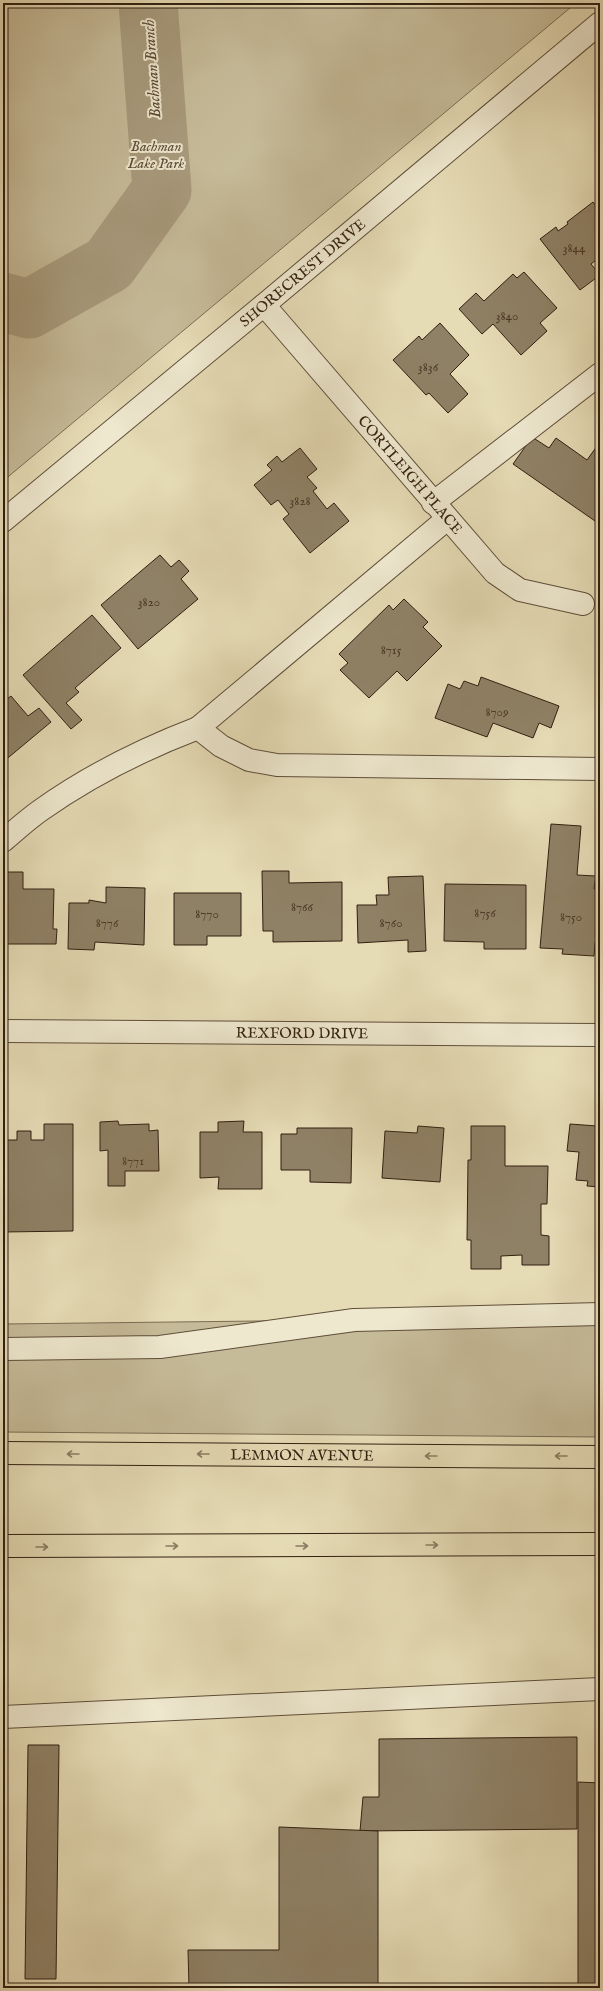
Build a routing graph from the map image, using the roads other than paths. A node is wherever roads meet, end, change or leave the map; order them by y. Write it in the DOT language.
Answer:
graph roads {
  1 [pos="600,23"];
  2 [pos="264,305"];
  3 [pos="600,374"];
  4 [pos="440,511"];
  5 [pos="3,521"];
  6 [pos="583,604"];
  7 [pos="198,728"];
  8 [pos="600,769"];
  9 [pos="3,841"];
  10 [pos="3,1031"];
  11 [pos="600,1035"];
  12 [pos="600,1314"];
  13 [pos="3,1349"];
  14 [pos="3,1453"];
  15 [pos="600,1457"];
  16 [pos="600,1544"];
  17 [pos="3,1546"];
  18 [pos="600,1689"];
  19 [pos="3,1717"];
  1 -- 2 [label="street, SHORECREST DRIVE"];
  2 -- 4 [label="street, CORTLEIGH PLACE"];
  2 -- 5 [label="street, SHORECREST DRIVE"];
  3 -- 4 [label="street"];
  4 -- 6 [label="street, CORTLEIGH PLACE"];
  4 -- 7 [label="street"];
  7 -- 8 [label="street"];
  7 -- 9 [label="street"];
  10 -- 11 [label="street, REXFORD DRIVE"];
  12 -- 13 [label="street"];
  15 -- 14 [label="main road, LEMMON AVENUE, one-way"];
  17 -- 16 [label="main road, one-way"];
  18 -- 19 [label="street"];
}
